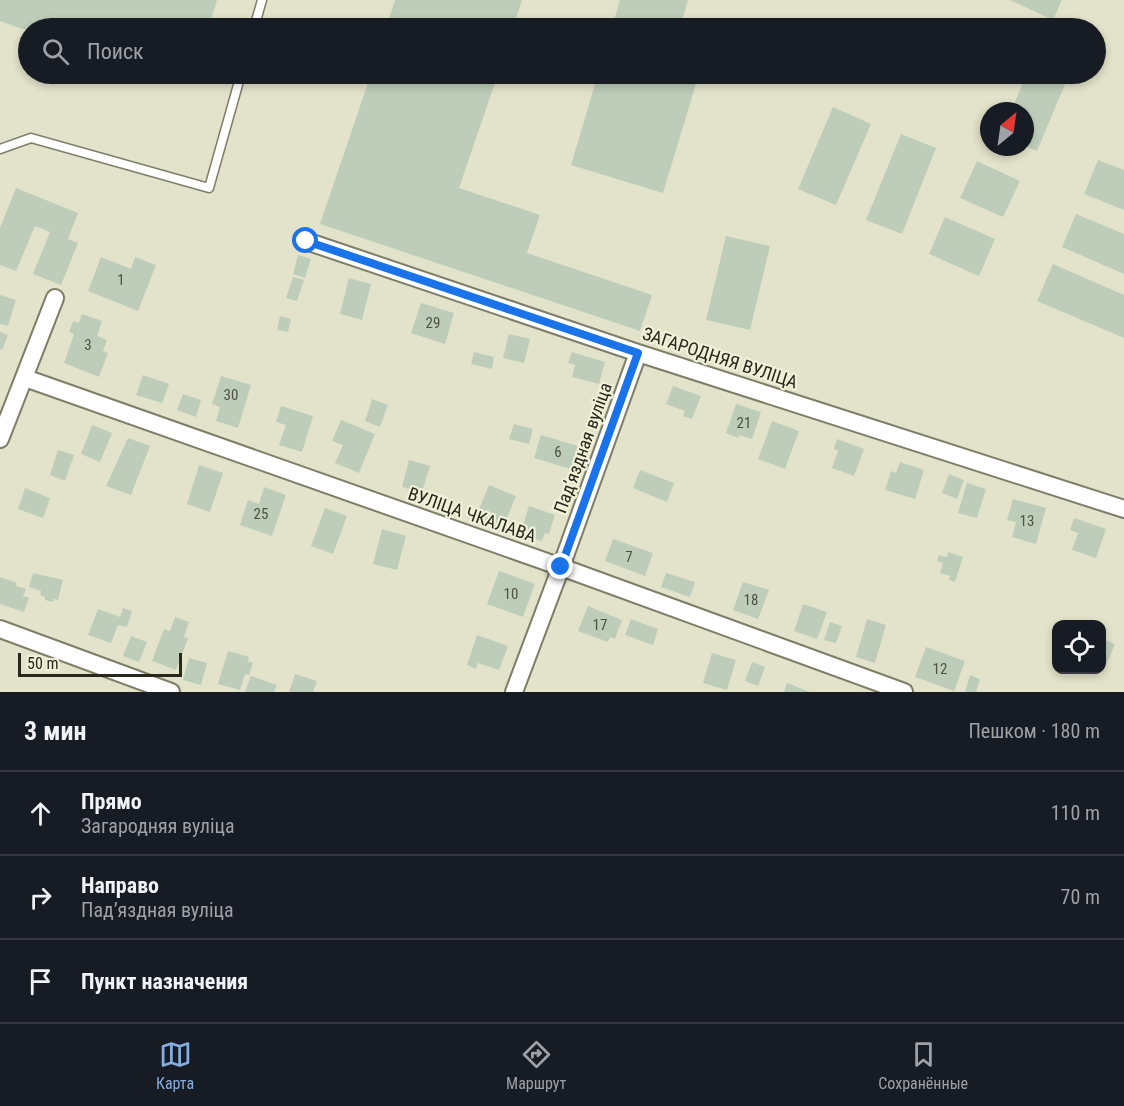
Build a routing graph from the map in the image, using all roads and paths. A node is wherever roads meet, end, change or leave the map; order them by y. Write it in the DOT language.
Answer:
graph roads {
  1 [pos="262,0"];
  2 [pos="257,18"];
  3 [pos="238,84"];
  4 [pos="0,149"];
  5 [pos="306,241"];
  6 [pos="55,298"];
  7 [pos="638,353"];
  8 [pos="25,378"];
  9 [pos="0,439"];
  10 [pos="1124,509"];
  11 [pos="561,567"];
  12 [pos="0,629"];
  13 [pos="171,692"];
  14 [pos="514,692"];
  15 [pos="904,692"];
  1 -- 2 [label="lane"];
  3 -- 4 [label="lane"];
  5 -- 7 [label="street, ЗАГАРОДНЯЯ ВУЛІЦА"];
  6 -- 8 [label="street"];
  7 -- 10 [label="street, ЗАГАРОДНЯЯ ВУЛІЦА"];
  7 -- 11 [label="street, Падʼяздная вуліца"];
  8 -- 9 [label="street"];
  8 -- 11 [label="street, ВУЛІЦА ЧКАЛАВА"];
  11 -- 14 [label="street, Падʼяздная вуліца"];
  11 -- 15 [label="street, ВУЛІЦА ЧКАЛАВА"];
  12 -- 13 [label="street"];
}
